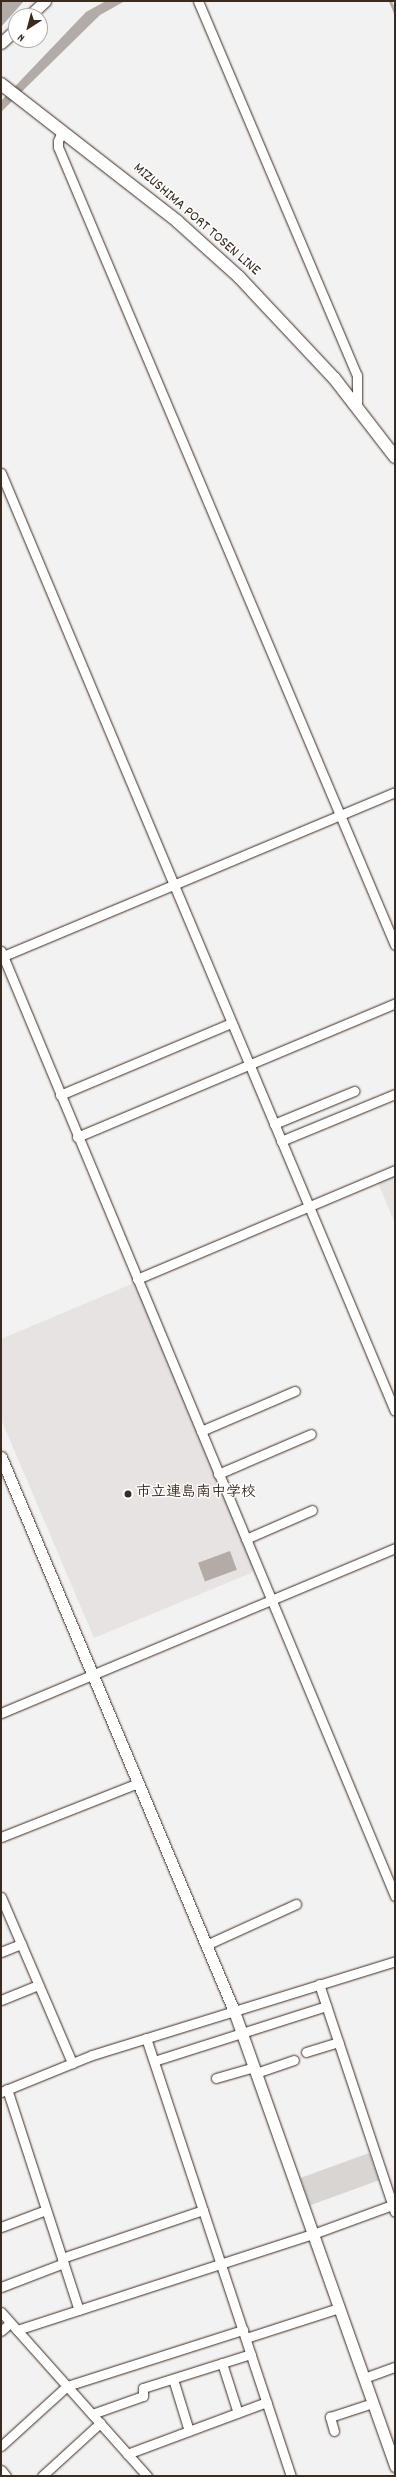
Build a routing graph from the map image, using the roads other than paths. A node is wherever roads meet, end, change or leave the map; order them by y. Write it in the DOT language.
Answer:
graph roads {
  1 [pos="45,1"];
  2 [pos="198,1"];
  3 [pos="38,8"];
  4 [pos="9,91"];
  5 [pos="62,131"];
  6 [pos="357,405"];
  7 [pos="395,457"];
  8 [pos="1,472"];
  9 [pos="395,792"];
  10 [pos="340,815"];
  11 [pos="173,884"];
  12 [pos="395,945"];
  13 [pos="2,955"];
  14 [pos="395,1003"];
  15 [pos="231,1023"];
  16 [pos="250,1066"];
  17 [pos="354,1092"];
  18 [pos="395,1094"];
  19 [pos="60,1095"];
  20 [pos="274,1124"];
  21 [pos="77,1137"];
  22 [pos="282,1142"];
  23 [pos="395,1170"];
  24 [pos="308,1206"];
  25 [pos="137,1279"];
  26 [pos="295,1391"];
  27 [pos="395,1411"];
  28 [pos="201,1431"];
  29 [pos="311,1434"];
  30 [pos="1,1457"];
  31 [pos="218,1474"];
  32 [pos="312,1510"];
  33 [pos="246,1539"];
  34 [pos="395,1548"];
  35 [pos="271,1600"];
  36 [pos="92,1674"];
  37 [pos="1,1712"];
  38 [pos="138,1783"];
  39 [pos="1,1837"];
  40 [pos="395,1896"];
  41 [pos="1,1897"];
  42 [pos="296,1904"];
  43 [pos="21,1944"];
  44 [pos="206,1945"];
  45 [pos="1,1952"];
  46 [pos="395,1961"];
  47 [pos="319,1984"];
  48 [pos="38,1985"];
  49 [pos="1,2000"];
  50 [pos="326,2006"];
  51 [pos="234,2010"];
  52 [pos="241,2032"];
  53 [pos="146,2038"];
  54 [pos="338,2042"];
  55 [pos="306,2052"];
  56 [pos="294,2060"];
  57 [pos="154,2061"];
  58 [pos="72,2064"];
  59 [pos="255,2070"];
  60 [pos="216,2078"];
  61 [pos="4,2091"];
  62 [pos="394,2207"];
  63 [pos="46,2210"];
  64 [pos="203,2210"];
  65 [pos="1,2227"];
  66 [pos="313,2234"];
  67 [pos="63,2260"];
  68 [pos="221,2264"];
  69 [pos="1,2287"];
  70 [pos="339,2308"];
  71 [pos="79,2310"];
  72 [pos="1,2312"];
  73 [pos="10,2323"];
  74 [pos="17,2330"];
  75 [pos="1,2331"];
  76 [pos="245,2334"];
  77 [pos="251,2354"];
  78 [pos="222,2363"];
  79 [pos="395,2367"];
  80 [pos="364,2378"];
  81 [pos="173,2379"];
  82 [pos="67,2386"];
  83 [pos="267,2402"];
  84 [pos="373,2403"];
  85 [pos="238,2413"];
  86 [pos="92,2414"];
  87 [pos="100,2423"];
  88 [pos="189,2431"];
  89 [pos="334,2431"];
  90 [pos="1,2446"];
  91 [pos="127,2454"];
  92 [pos="395,2466"];
  93 [pos="1,2470"];
  94 [pos="6,2476"];
  95 [pos="42,2476"];
  96 [pos="147,2476"];
  97 [pos="291,2476"];
  1 -- 3 [label="street"];
  2 -- 6 [label="street"];
  4 -- 5 [label="main road, MIZUSHIMA PORT TOSEN LINE"];
  5 -- 6 [label="main road, MIZUSHIMA PORT TOSEN LINE"];
  5 -- 10 [label="street"];
  6 -- 7 [label="main road, MIZUSHIMA PORT TOSEN LINE"];
  8 -- 11 [label="street"];
  9 -- 10 [label="street"];
  10 -- 11 [label="street"];
  10 -- 12 [label="street"];
  11 -- 13 [label="street"];
  11 -- 15 [label="street"];
  13 -- 19 [label="street"];
  14 -- 16 [label="street"];
  15 -- 16 [label="street"];
  15 -- 19 [label="street"];
  16 -- 20 [label="street"];
  16 -- 21 [label="street"];
  17 -- 20 [label="street"];
  18 -- 22 [label="street"];
  19 -- 21 [label="street"];
  20 -- 22 [label="street"];
  21 -- 25 [label="street"];
  22 -- 24 [label="street"];
  23 -- 24 [label="street"];
  24 -- 25 [label="street"];
  24 -- 27 [label="street"];
  25 -- 28 [label="street"];
  26 -- 28 [label="street"];
  28 -- 31 [label="street"];
  29 -- 31 [label="street"];
  30 -- 36 [label="street"];
  31 -- 33 [label="street"];
  32 -- 33 [label="street"];
  33 -- 35 [label="street"];
  34 -- 35 [label="street"];
  35 -- 36 [label="street"];
  35 -- 40 [label="street"];
  36 -- 37 [label="street"];
  36 -- 38 [label="street"];
  38 -- 39 [label="street"];
  38 -- 44 [label="street"];
  41 -- 43 [label="street"];
  42 -- 44 [label="street"];
  43 -- 45 [label="street"];
  43 -- 48 [label="street"];
  44 -- 51 [label="street"];
  46 -- 47 [label="street"];
  47 -- 50 [label="street"];
  47 -- 51 [label="street"];
  48 -- 49 [label="street"];
  48 -- 58 [label="street"];
  50 -- 52 [label="street"];
  50 -- 54 [label="street"];
  51 -- 52 [label="street"];
  51 -- 53 [label="street"];
  52 -- 57 [label="street"];
  52 -- 59 [label="street"];
  53 -- 57 [label="street"];
  53 -- 58 [label="street"];
  54 -- 55 [label="street"];
  54 -- 62 [label="street"];
  56 -- 59 [label="street"];
  57 -- 64 [label="street"];
  58 -- 61 [label="street"];
  59 -- 60 [label="street"];
  59 -- 66 [label="street"];
  61 -- 63 [label="street"];
  62 -- 66 [label="street"];
  63 -- 65 [label="street"];
  63 -- 67 [label="street"];
  64 -- 67 [label="street"];
  64 -- 68 [label="street"];
  66 -- 68 [label="street"];
  66 -- 70 [label="street"];
  67 -- 69 [label="street"];
  67 -- 71 [label="street"];
  68 -- 71 [label="street"];
  68 -- 76 [label="street"];
  70 -- 76 [label="street"];
  70 -- 80 [label="street"];
  71 -- 74 [label="street"];
  72 -- 73 [label="street"];
  73 -- 74 [label="street"];
  73 -- 75 [label="street"];
  74 -- 82 [label="street"];
  76 -- 77 [label="street"];
  76 -- 82 [label="street"];
  77 -- 78 [label="street"];
  77 -- 83 [label="street"];
  78 -- 81 [label="street"];
  78 -- 85 [label="street"];
  79 -- 80 [label="street"];
  80 -- 84 [label="street"];
  81 -- 86 [label="street"];
  81 -- 88 [label="street"];
  82 -- 86 [label="street"];
  82 -- 90 [label="street"];
  83 -- 85 [label="street"];
  83 -- 97 [label="street"];
  84 -- 89 [label="street"];
  84 -- 92 [label="street"];
  85 -- 88 [label="street"];
  86 -- 87 [label="street"];
  87 -- 91 [label="street"];
  87 -- 95 [label="street"];
  88 -- 91 [label="street"];
  91 -- 96 [label="street"];
  93 -- 94 [label="street"];
}
